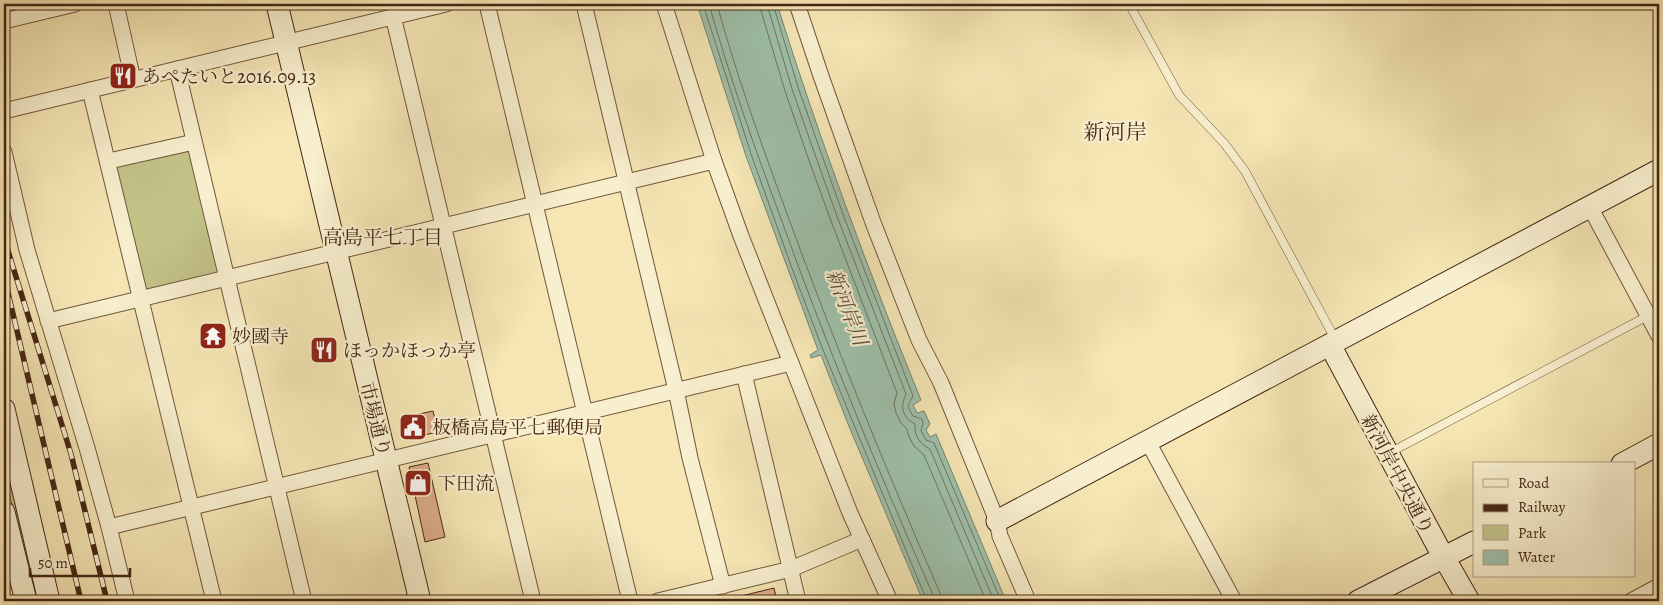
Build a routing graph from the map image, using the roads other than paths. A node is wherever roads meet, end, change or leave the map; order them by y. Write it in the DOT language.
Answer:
graph roads {
  1 [pos="72,4"];
  2 [pos="116,4"];
  3 [pos="277,4"];
  4 [pos="446,4"];
  5 [pos="487,4"];
  6 [pos="584,4"];
  7 [pos="664,4"];
  8 [pos="798,4"];
  9 [pos="1129,4"];
  10 [pos="393,16"];
  11 [pos="4,21"];
  12 [pos="286,42"];
  13 [pos="177,69"];
  14 [pos="134,80"];
  15 [pos="90,90"];
  16 [pos="4,111"];
  17 [pos="194,142"];
  18 [pos="4,152"];
  19 [pos="109,161"];
  20 [pos="714,161"];
  21 [pos="1659,170"];
  22 [pos="627,182"];
  23 [pos="534,205"];
  24 [pos="1590,207"];
  25 [pos="443,226"];
  26 [pos="336,252"];
  27 [pos="227,278"];
  28 [pos="141,299"];
  29 [pos="1654,313"];
  30 [pos="48,321"];
  31 [pos="1659,336"];
  32 [pos="1333,343"];
  33 [pos="791,363"];
  34 [pos="744,374"];
  35 [pos="676,390"];
  36 [pos="4,409"];
  37 [pos="584,412"];
  38 [pos="493,434"];
  39 [pos="1148,442"];
  40 [pos="1659,444"];
  41 [pos="1388,454"];
  42 [pos="386,460"];
  43 [pos="1626,462"];
  44 [pos="277,486"];
  45 [pos="192,507"];
  46 [pos="4,512"];
  47 [pos="997,521"];
  48 [pos="108,527"];
  49 [pos="862,539"];
  50 [pos="1473,542"];
  51 [pos="1444,557"];
  52 [pos="791,569"];
  53 [pos="723,586"];
  54 [pos="1659,586"];
  55 [pos="26,601"];
  56 [pos="49,601"];
  57 [pos="127,601"];
  58 [pos="214,601"];
  59 [pos="304,601"];
  60 [pos="420,601"];
  61 [pos="533,601"];
  62 [pos="630,601"];
  63 [pos="658,601"];
  64 [pos="798,601"];
  65 [pos="890,601"];
  66 [pos="1028,601"];
  67 [pos="1234,601"];
  68 [pos="1358,601"];
  69 [pos="1469,601"];
  70 [pos="1631,601"];
  1 -- 11 [label="street"];
  2 -- 14 [label="street"];
  3 -- 12 [label="street, 市場通り"];
  4 -- 10 [label="street"];
  5 -- 23 [label="street"];
  6 -- 22 [label="street"];
  7 -- 20 [label="street"];
  8 -- 47 [label="street"];
  9 -- 32 [label="lane"];
  10 -- 12 [label="street"];
  10 -- 25 [label="street"];
  12 -- 13 [label="street"];
  12 -- 26 [label="street, 市場通り"];
  13 -- 14 [label="street"];
  13 -- 17 [label="street"];
  14 -- 15 [label="street"];
  15 -- 16 [label="street"];
  15 -- 19 [label="street"];
  17 -- 19 [label="street"];
  17 -- 27 [label="street"];
  18 -- 30 [label="street"];
  19 -- 28 [label="street"];
  20 -- 22 [label="street"];
  20 -- 33 [label="street"];
  21 -- 24 [label="street"];
  22 -- 23 [label="street"];
  22 -- 35 [label="street"];
  23 -- 25 [label="street"];
  23 -- 37 [label="street"];
  24 -- 29 [label="street"];
  24 -- 32 [label="street"];
  25 -- 26 [label="street"];
  25 -- 38 [label="street"];
  26 -- 27 [label="street"];
  26 -- 42 [label="street, 市場通り"];
  27 -- 28 [label="street"];
  27 -- 44 [label="street"];
  28 -- 30 [label="street"];
  28 -- 45 [label="street"];
  29 -- 31 [label="street"];
  29 -- 41 [label="lane"];
  30 -- 48 [label="street"];
  32 -- 39 [label="street"];
  32 -- 41 [label="street, 新河岸中央通り"];
  33 -- 34 [label="street"];
  33 -- 49 [label="street"];
  34 -- 35 [label="street"];
  34 -- 52 [label="street"];
  35 -- 37 [label="street"];
  35 -- 53 [label="street"];
  36 -- 56 [label="street"];
  37 -- 38 [label="street"];
  37 -- 62 [label="street"];
  38 -- 42 [label="street"];
  38 -- 61 [label="street"];
  39 -- 47 [label="street"];
  39 -- 67 [label="street"];
  40 -- 43 [label="street"];
  41 -- 51 [label="street, 新河岸中央通り"];
  42 -- 44 [label="street"];
  42 -- 60 [label="street, 市場通り"];
  44 -- 45 [label="street"];
  44 -- 59 [label="street"];
  45 -- 48 [label="street"];
  45 -- 58 [label="street"];
  46 -- 55 [label="street"];
  47 -- 66 [label="street"];
  48 -- 57 [label="street"];
  49 -- 52 [label="street"];
  49 -- 65 [label="street"];
  50 -- 51 [label="street"];
  51 -- 68 [label="street"];
  51 -- 69 [label="street, 新河岸中央通り"];
  52 -- 53 [label="street"];
  52 -- 64 [label="street"];
  53 -- 63 [label="street"];
  54 -- 70 [label="street"];
}
